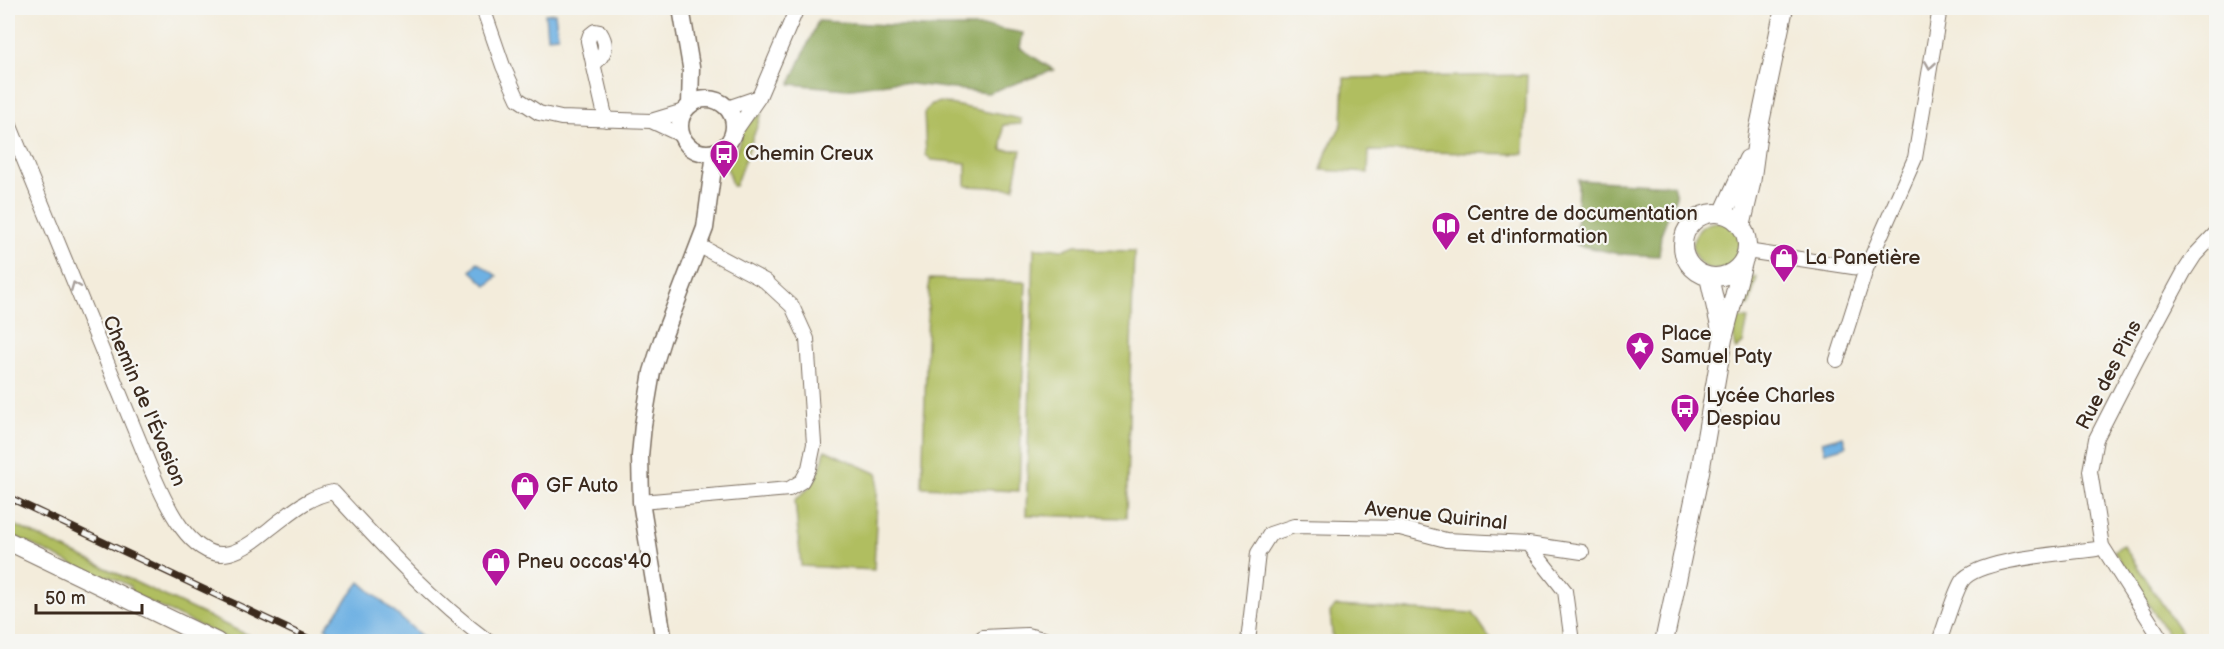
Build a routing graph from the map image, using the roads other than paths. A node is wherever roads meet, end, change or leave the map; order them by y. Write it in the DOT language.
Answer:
graph roads {
  1 [pos="483,8"];
  2 [pos="681,8"];
  3 [pos="797,8"];
  4 [pos="1784,8"];
  5 [pos="1940,8"];
  6 [pos="593,65"];
  7 [pos="759,97"];
  8 [pos="693,105"];
  9 [pos="727,108"];
  10 [pos="606,120"];
  11 [pos="8,121"];
  12 [pos="651,121"];
  13 [pos="1758,132"];
  14 [pos="734,133"];
  15 [pos="681,135"];
  16 [pos="698,152"];
  17 [pos="716,153"];
  18 [pos="709,191"];
  19 [pos="1723,214"];
  20 [pos="1741,227"];
  21 [pos="2217,233"];
  22 [pos="698,245"];
  23 [pos="1745,256"];
  24 [pos="1866,269"];
  25 [pos="1710,278"];
  26 [pos="1723,339"];
  27 [pos="1836,360"];
  28 [pos="641,502"];
  29 [pos="8,541"];
  30 [pos="1528,544"];
  31 [pos="2102,546"];
  32 [pos="1582,552"];
  33 [pos="8,554"];
  34 [pos="191,642"];
  35 [pos="218,642"];
  36 [pos="489,642"];
  37 [pos="664,642"];
  38 [pos="978,642"];
  39 [pos="1056,642"];
  40 [pos="1248,642"];
  41 [pos="1572,642"];
  42 [pos="1664,642"];
  43 [pos="1939,642"];
  44 [pos="2163,642"];
  1 -- 10 [label="street"];
  2 -- 8 [label="street"];
  3 -- 7 [label="street"];
  4 -- 13 [label="main road"];
  5 -- 24 [label="street, one-way"];
  6 -- 10 [label="street"];
  7 -- 9 [label="street"];
  7 -- 14 [label="street"];
  8 -- 9 [label="street"];
  8 -- 12 [label="street"];
  8 -- 15 [label="street"];
  9 -- 14 [label="street"];
  10 -- 12 [label="street"];
  36 -- 11 [label="street, Chemin de l'Évasion, one-way"];
  12 -- 15 [label="street"];
  13 -- 19 [label="main road"];
  13 -- 20 [label="main road"];
  14 -- 17 [label="street"];
  15 -- 16 [label="street"];
  16 -- 17 [label="street"];
  16 -- 18 [label="street"];
  17 -- 18 [label="street"];
  18 -- 22 [label="street"];
  19 -- 20 [label="main road"];
  19 -- 25 [label="main road"];
  20 -- 23 [label="main road"];
  21 -- 31 [label="street, Rue des Pins"];
  22 -- 28 [label="street"];
  22 -- 28 [label="street"];
  23 -- 24 [label="street"];
  23 -- 25 [label="main road"];
  23 -- 26 [label="main road"];
  24 -- 27 [label="street"];
  25 -- 26 [label="main road"];
  26 -- 42 [label="main road"];
  28 -- 37 [label="street"];
  29 -- 35 [label="main road"];
  30 -- 32 [label="street"];
  30 -- 40 [label="street, Avenue Quirinal"];
  30 -- 41 [label="street, Avenue Quirinal"];
  31 -- 43 [label="street"];
  31 -- 44 [label="street, Rue des Pins"];
  33 -- 34 [label="main road"];
  38 -- 39 [label="street"];
}
